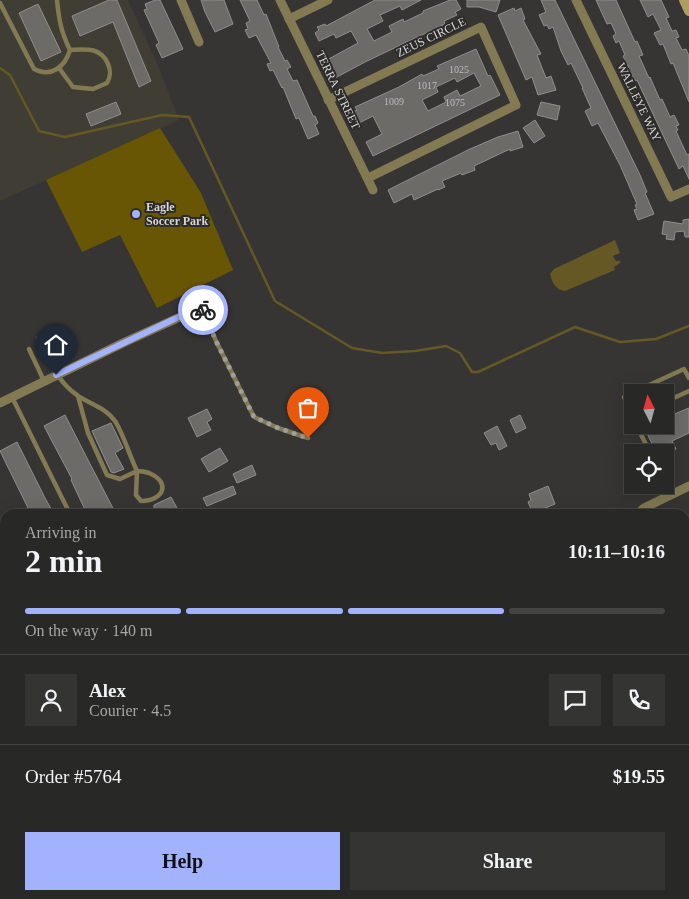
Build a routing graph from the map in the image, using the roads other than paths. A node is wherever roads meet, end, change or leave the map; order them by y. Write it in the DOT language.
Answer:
graph roads {
  1 [pos="56,0"];
  2 [pos="180,0"];
  3 [pos="280,0"];
  4 [pos="328,0"];
  5 [pos="576,0"];
  6 [pos="684,0"];
  7 [pos="0,1"];
  8 [pos="689,11"];
  9 [pos="289,19"];
  10 [pos="199,42"];
  11 [pos="70,50"];
  12 [pos="59,68"];
  13 [pos="328,100"];
  14 [pos="368,178"];
  15 [pos="689,189"];
  16 [pos="373,190"];
  17 [pos="202,307"];
  18 [pos="38,338"];
  19 [pos="29,349"];
  20 [pos="56,375"];
  21 [pos="689,378"];
  22 [pos="44,382"];
  23 [pos="651,384"];
  24 [pos="689,391"];
  25 [pos="78,396"];
  26 [pos="12,397"];
  27 [pos="674,398"];
  28 [pos="0,403"];
  29 [pos="308,438"];
  30 [pos="137,471"];
  31 [pos="689,486"];
  32 [pos="670,495"];
  33 [pos="68,509"];
  34 [pos="643,509"];
  1 -- 11 [label="lane"];
  2 -- 10 [label="street"];
  3 -- 9 [label="street, TERRA STREET"];
  4 -- 9 [label="street"];
  5 -- 15 [label="street, WALLEYE WAY"];
  6 -- 8 [label="street"];
  7 -- 12 [label="lane"];
  9 -- 13 [label="street, TERRA STREET"];
  11 -- 12 [label="lane"];
  11 -- 12 [label="lane"];
  13 -- 14 [label="street, TERRA STREET"];
  13 -- 14 [label="street, ZEUS CIRCLE"];
  14 -- 16 [label="street, TERRA STREET"];
  17 -- 20 [label="street"];
  17 -- 29 [label="lane"];
  18 -- 20 [label="lane"];
  19 -- 22 [label="lane"];
  20 -- 22 [label="street"];
  20 -- 25 [label="lane"];
  21 -- 23 [label="lane"];
  22 -- 26 [label="street"];
  24 -- 27 [label="lane"];
  25 -- 30 [label="lane"];
  25 -- 30 [label="lane"];
  26 -- 28 [label="street"];
  26 -- 33 [label="lane"];
  30 -- 30 [label="lane"];
  31 -- 32 [label="street"];
  32 -- 34 [label="street"];
}
